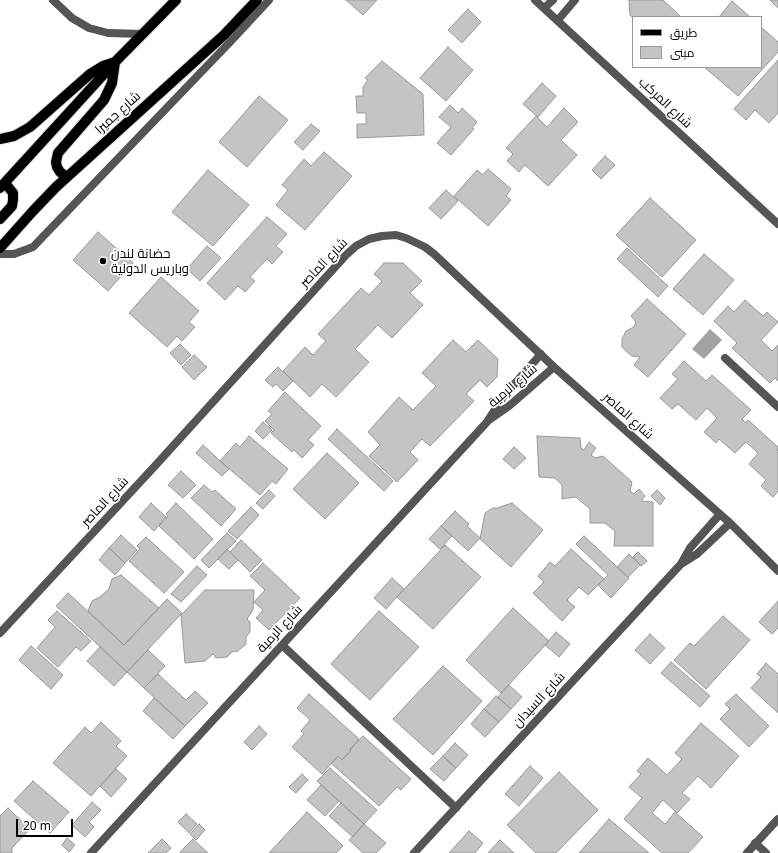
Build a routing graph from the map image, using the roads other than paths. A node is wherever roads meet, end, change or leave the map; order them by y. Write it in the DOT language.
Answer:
graph roads {
  1 [pos="53,0"];
  2 [pos="176,0"];
  3 [pos="257,0"];
  4 [pos="269,0"];
  5 [pos="535,0"];
  6 [pos="553,0"];
  7 [pos="575,0"];
  8 [pos="544,8"];
  9 [pos="558,20"];
  10 [pos="143,34"];
  11 [pos="116,62"];
  12 [pos="0,139"];
  13 [pos="67,177"];
  14 [pos="2,183"];
  15 [pos="0,219"];
  16 [pos="778,224"];
  17 [pos="0,248"];
  18 [pos="0,254"];
  19 [pos="541,354"];
  20 [pos="725,358"];
  21 [pos="554,367"];
  22 [pos="778,406"];
  23 [pos="487,422"];
  24 [pos="720,514"];
  25 [pos="730,523"];
  26 [pos="681,564"];
  27 [pos="778,571"];
  28 [pos="0,633"];
  29 [pos="282,645"];
  30 [pos="456,808"];
  31 [pos="778,819"];
  32 [pos="755,843"];
  33 [pos="91,853"];
  34 [pos="414,853"];
  35 [pos="747,853"];
  36 [pos="766,853"];
  1 -- 10 [label="street"];
  2 -- 10 [label="main road"];
  3 -- 13 [label="main road, شارع جميرا"];
  4 -- 18 [label="street"];
  5 -- 8 [label="street, شارع المركب"];
  6 -- 8 [label="street"];
  7 -- 9 [label="street"];
  8 -- 9 [label="street, شارع المركب"];
  9 -- 16 [label="street, شارع المركب"];
  10 -- 11 [label="main road"];
  11 -- 12 [label="main road"];
  11 -- 13 [label="main road"];
  11 -- 14 [label="main road"];
  13 -- 17 [label="main road, شارع جميرا"];
  14 -- 15 [label="main road"];
  19 -- 21 [label="street, شارع الماصر"];
  19 -- 23 [label="street, شارع الرمية"];
  19 -- 28 [label="street, شارع الماصر"];
  20 -- 22 [label="street"];
  21 -- 23 [label="street, شارع الرمية"];
  21 -- 24 [label="street, شارع الماصر"];
  23 -- 29 [label="street, شارع الرمية"];
  24 -- 25 [label="street, شارع الماصر"];
  24 -- 26 [label="street, شارع السيدان"];
  25 -- 26 [label="street, شارع السيدان"];
  25 -- 27 [label="street, شارع الماصر"];
  26 -- 30 [label="street, شارع السيدان"];
  29 -- 30 [label="street"];
  29 -- 33 [label="street, شارع الرمية"];
  30 -- 34 [label="street, شارع السيدان"];
  31 -- 32 [label="street"];
  32 -- 35 [label="street"];
  32 -- 36 [label="street"];
}
